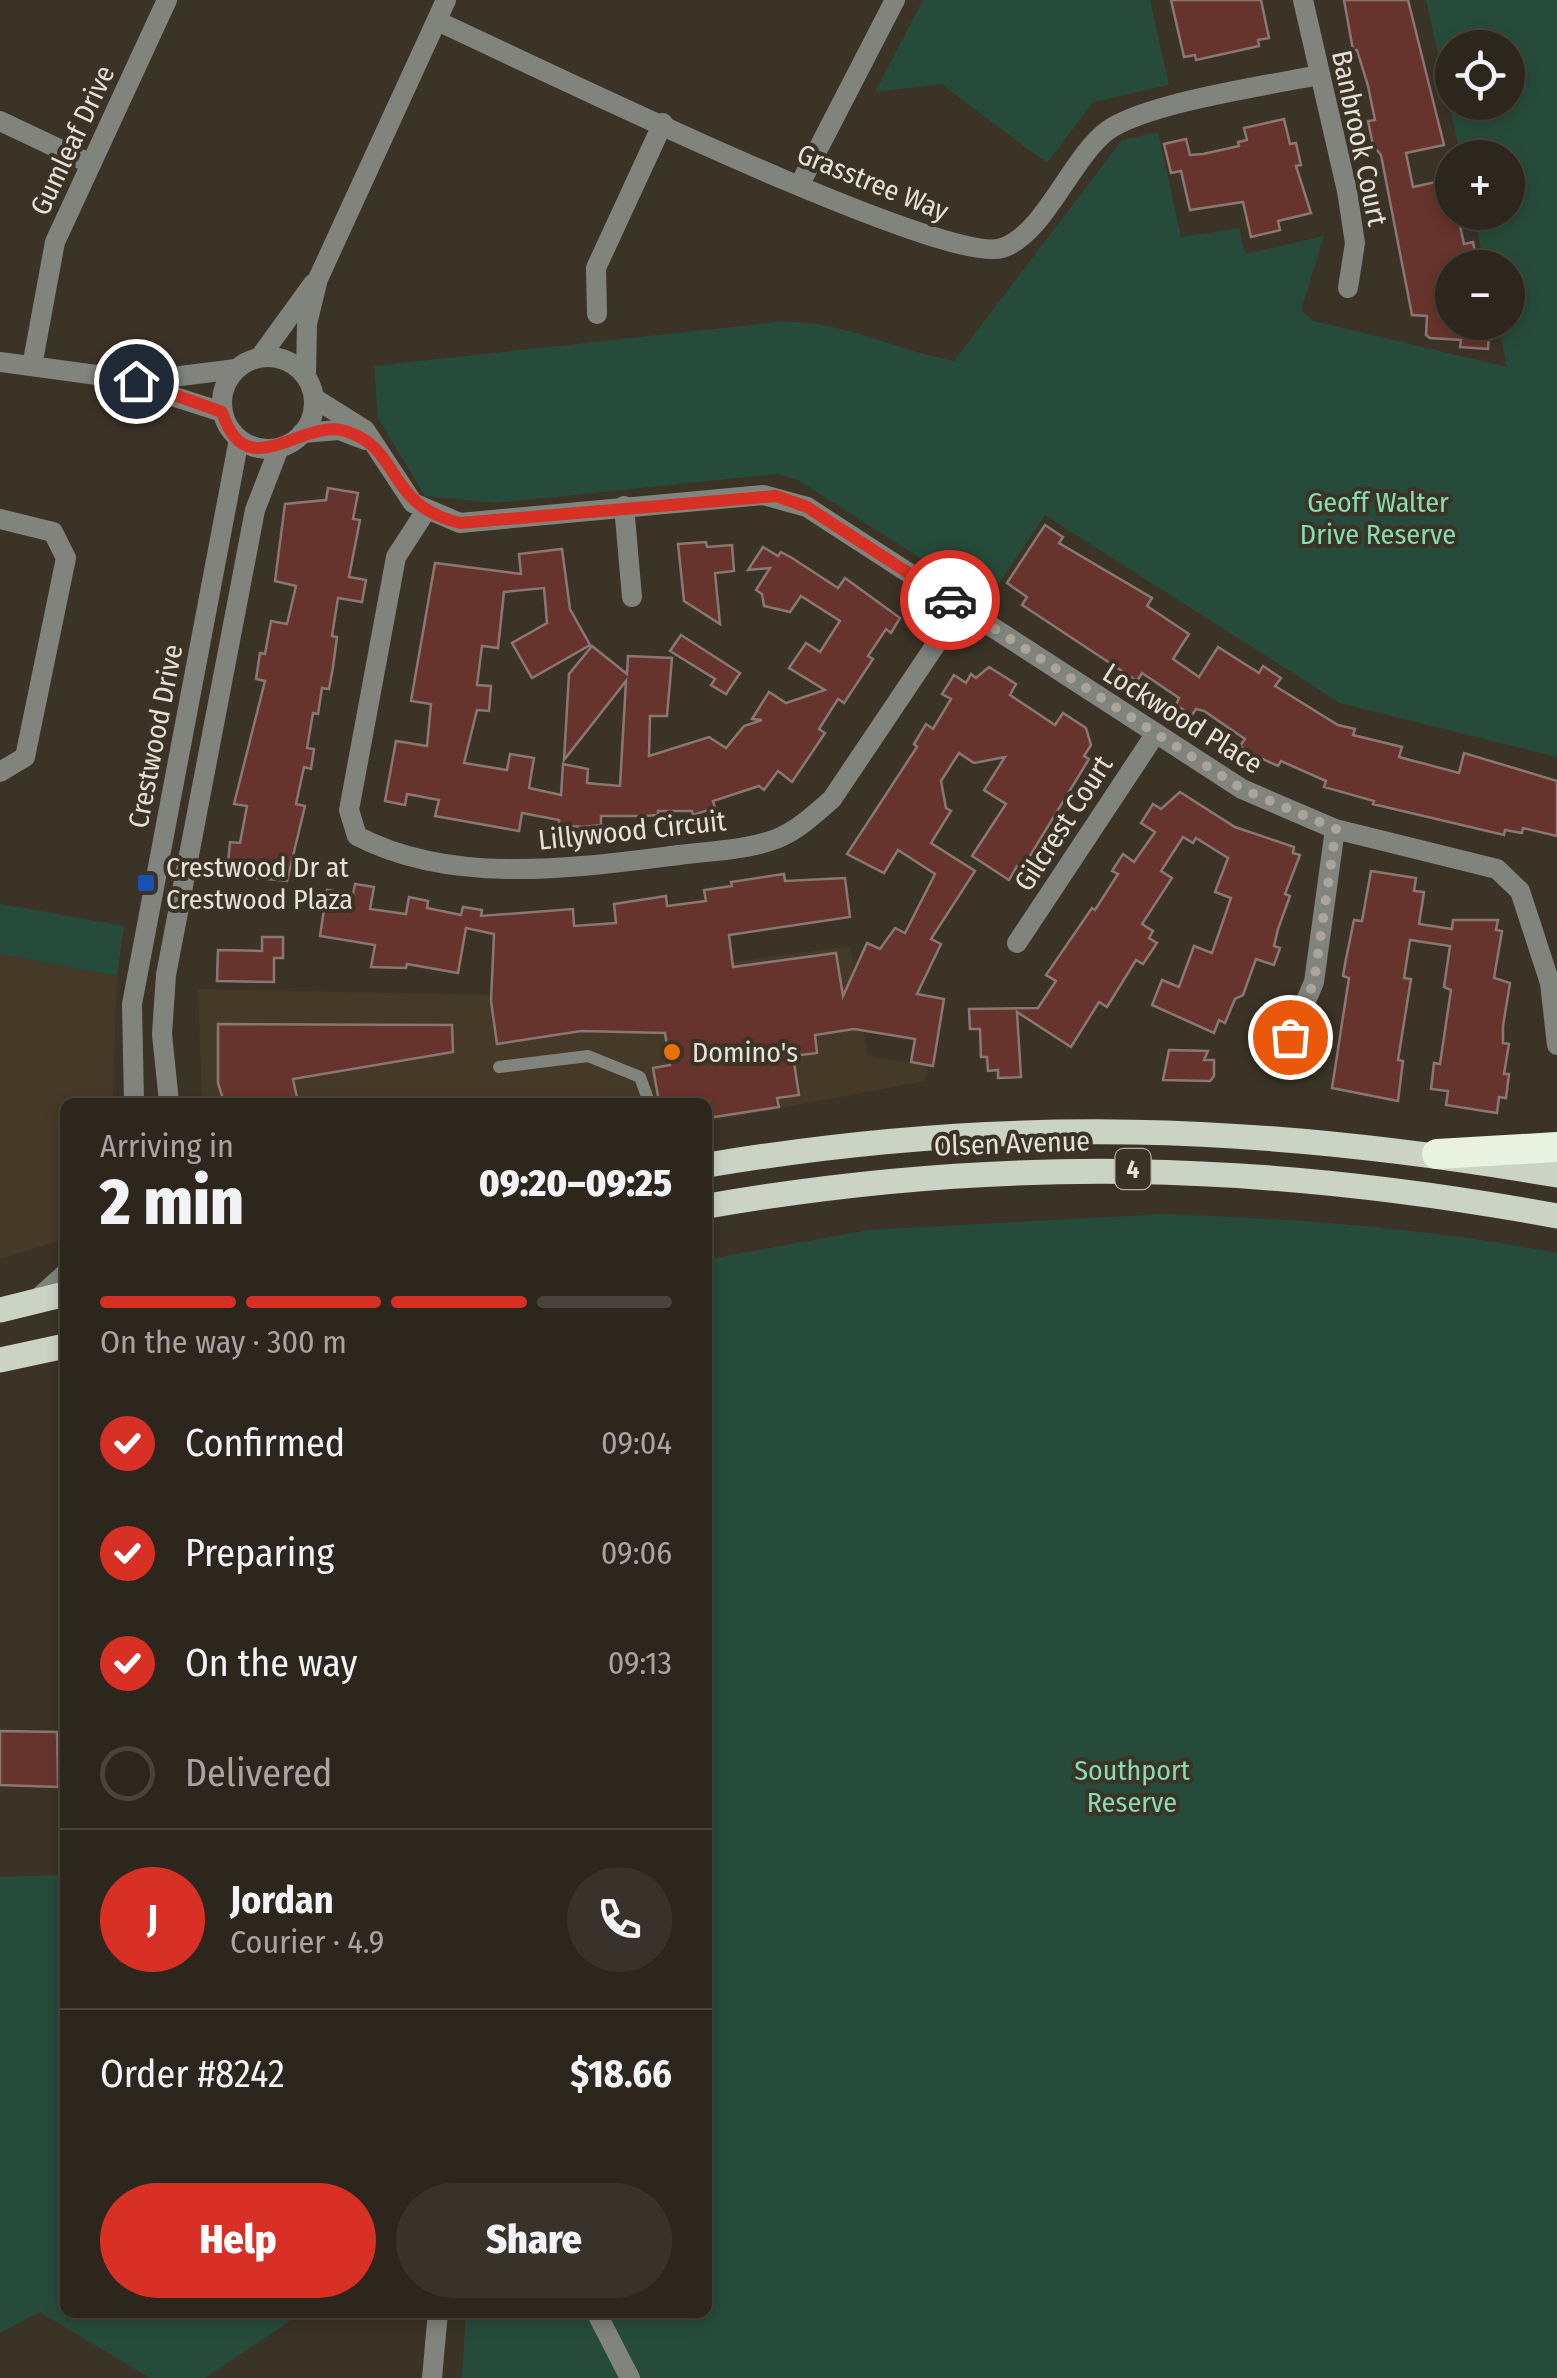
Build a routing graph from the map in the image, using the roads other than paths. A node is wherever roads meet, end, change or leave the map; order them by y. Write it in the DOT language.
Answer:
graph roads {
  1 [pos="167,0"];
  2 [pos="446,0"];
  3 [pos="896,0"];
  4 [pos="1303,0"];
  5 [pos="437,21"];
  6 [pos="1319,75"];
  7 [pos="0,122"];
  8 [pos="663,123"];
  9 [pos="91,164"];
  10 [pos="800,184"];
  11 [pos="318,280"];
  12 [pos="1348,288"];
  13 [pos="598,314"];
  14 [pos="260,357"];
  15 [pos="0,362"];
  16 [pos="32,366"];
  17 [pos="236,368"];
  18 [pos="306,376"];
  19 [pos="141,382"];
  20 [pos="314,398"];
  21 [pos="222,412"];
  22 [pos="302,433"];
  23 [pos="238,439"];
  24 [pos="372,442"];
  25 [pos="279,448"];
  26 [pos="624,506"];
  27 [pos="425,512"];
  28 [pos="0,519"];
  29 [pos="632,597"];
  30 [pos="961,607"];
  31 [pos="1156,733"];
  32 [pos="0,772"];
  33 [pos="1336,829"];
  34 [pos="1017,943"];
  35 [pos="1557,1045"];
  36 [pos="1279,1064"];
  37 [pos="499,1067"];
  38 [pos="134,1098"];
  39 [pos="168,1098"];
  40 [pos="648,1098"];
  41 [pos="1557,1147"];
  42 [pos="1437,1154"];
  43 [pos="712,1164"];
  44 [pos="1557,1175"];
  45 [pos="712,1205"];
  46 [pos="1557,1216"];
  47 [pos="60,1279"];
  48 [pos="60,1295"];
  49 [pos="34,1302"];
  50 [pos="0,1310"];
  51 [pos="60,1347"];
  52 [pos="0,1360"];
  53 [pos="437,2318"];
  54 [pos="599,2318"];
  55 [pos="432,2378"];
  56 [pos="630,2378"];
  1 -- 9 [label="street, Gumleaf Drive"];
  2 -- 5 [label="street"];
  3 -- 10 [label="street"];
  4 -- 6 [label="street, Banbrook Court"];
  5 -- 8 [label="street, Grasstree Way"];
  5 -- 11 [label="street"];
  6 -- 10 [label="street, Grasstree Way"];
  6 -- 12 [label="street, Banbrook Court"];
  7 -- 9 [label="street"];
  8 -- 10 [label="street, Grasstree Way"];
  8 -- 13 [label="street"];
  9 -- 16 [label="street, Gumleaf Drive"];
  11 -- 14 [label="street"];
  11 -- 18 [label="street"];
  14 -- 17 [label="street"];
  14 -- 18 [label="street"];
  15 -- 16 [label="street"];
  16 -- 19 [label="street"];
  17 -- 19 [label="street"];
  17 -- 21 [label="street"];
  18 -- 20 [label="street"];
  19 -- 21 [label="street"];
  20 -- 22 [label="street"];
  20 -- 24 [label="street"];
  21 -- 23 [label="street"];
  22 -- 24 [label="street"];
  22 -- 25 [label="street"];
  23 -- 25 [label="street"];
  23 -- 38 [label="street, Crestwood Drive"];
  24 -- 27 [label="street"];
  25 -- 39 [label="street, Crestwood Drive"];
  26 -- 27 [label="street, Lockwood Place"];
  26 -- 29 [label="street"];
  26 -- 30 [label="street, Lockwood Place"];
  27 -- 30 [label="street, Lillywood Circuit"];
  28 -- 32 [label="street"];
  30 -- 31 [label="street, Lockwood Place"];
  31 -- 33 [label="street, Lockwood Place"];
  31 -- 34 [label="street, Gilcrest Court"];
  33 -- 35 [label="street, Lockwood Place"];
  33 -- 36 [label="street"];
  37 -- 40 [label="lane"];
  41 -- 42 [label="highway"];
  42 -- 43 [label="main road, Olsen Avenue / 4"];
  42 -- 44 [label="main road, Olsen Avenue / 4"];
  45 -- 46 [label="main road, Olsen Avenue / 4"];
  47 -- 49 [label="street"];
  48 -- 49 [label="main road"];
  49 -- 50 [label="main road"];
  51 -- 52 [label="main road"];
  53 -- 55 [label="street"];
  54 -- 56 [label="street"];
}
